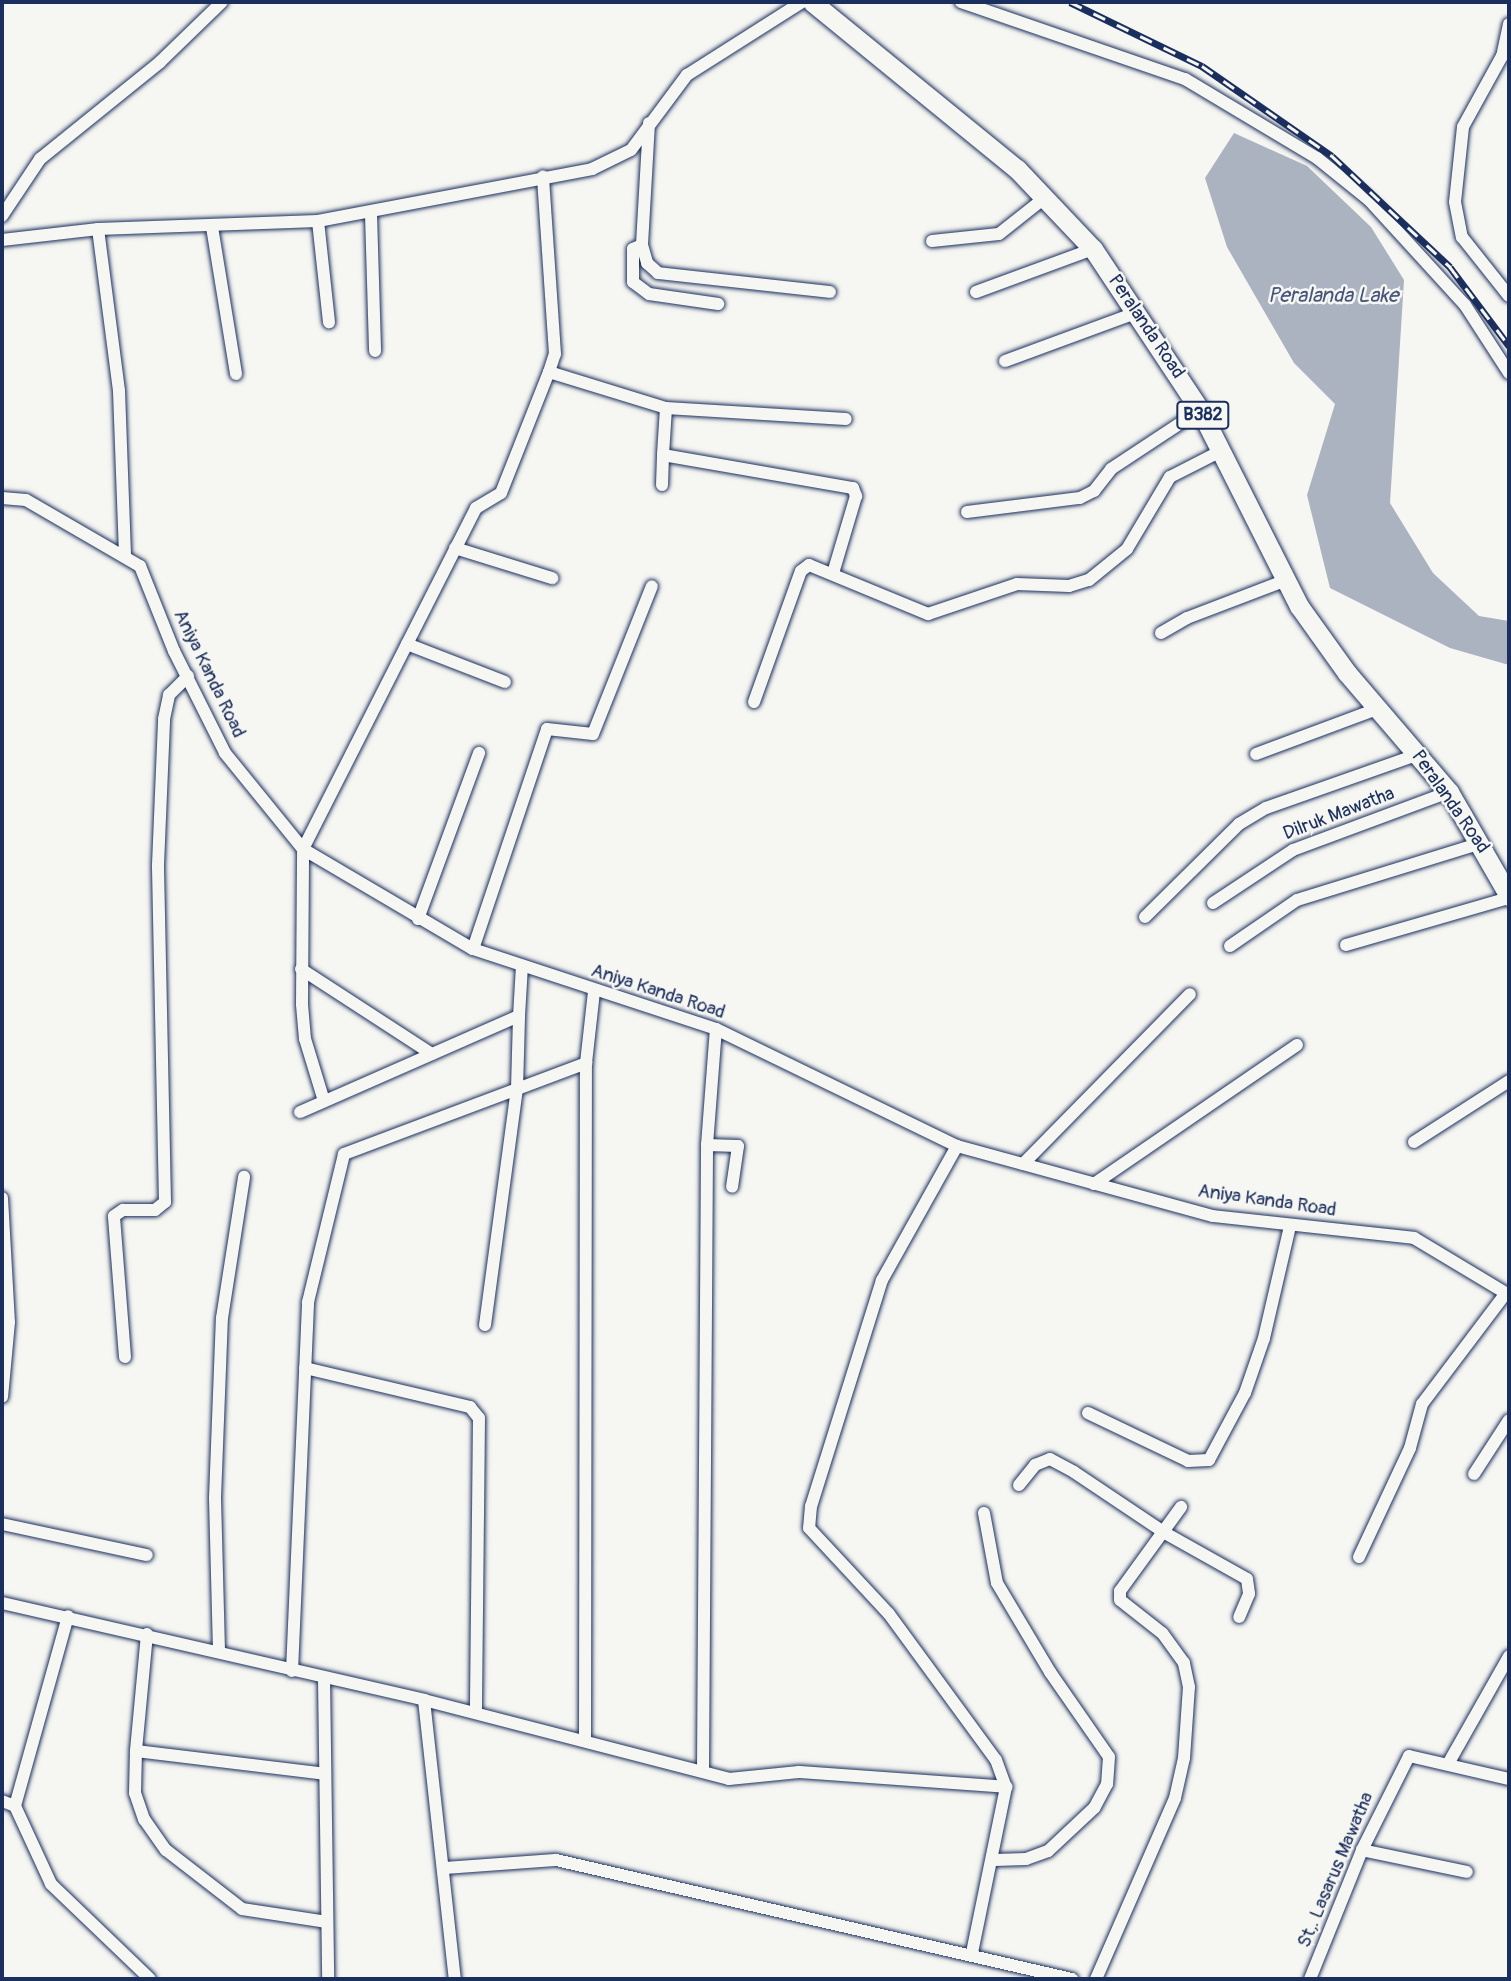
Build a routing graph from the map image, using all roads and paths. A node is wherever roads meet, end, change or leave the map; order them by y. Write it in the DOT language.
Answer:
graph roads {
  1 [pos="222,2"];
  2 [pos="802,2"];
  3 [pos="812,2"];
  4 [pos="961,2"];
  5 [pos="1509,24"];
  6 [pos="649,121"];
  7 [pos="543,176"];
  8 [pos="1047,195"];
  9 [pos="371,214"];
  10 [pos="2,216"];
  11 [pos="318,221"];
  12 [pos="212,227"];
  13 [pos="98,229"];
  14 [pos="2,240"];
  15 [pos="932,241"];
  16 [pos="642,244"];
  17 [pos="1093,249"];
  18 [pos="830,292"];
  19 [pos="976,292"];
  20 [pos="1509,296"];
  21 [pos="718,304"];
  22 [pos="1138,312"];
  23 [pos="329,322"];
  24 [pos="375,351"];
  25 [pos="1005,361"];
  26 [pos="549,372"];
  27 [pos="1509,373"];
  28 [pos="236,374"];
  29 [pos="666,408"];
  30 [pos="1200,410"];
  31 [pos="846,419"];
  32 [pos="1221,451"];
  33 [pos="663,455"];
  34 [pos="662,485"];
  35 [pos="2,498"];
  36 [pos="967,512"];
  37 [pos="455,548"];
  38 [pos="125,557"];
  39 [pos="833,573"];
  40 [pos="552,578"];
  41 [pos="1284,581"];
  42 [pos="652,586"];
  43 [pos="1161,633"];
  44 [pos="407,643"];
  45 [pos="188,676"];
  46 [pos="505,682"];
  47 [pos="754,702"];
  48 [pos="1377,709"];
  49 [pos="479,753"];
  50 [pos="1256,754"];
  51 [pos="1419,754"];
  52 [pos="1449,793"];
  53 [pos="1481,843"];
  54 [pos="303,849"];
  55 [pos="1509,897"];
  56 [pos="1213,903"];
  57 [pos="1145,917"];
  58 [pos="418,919"];
  59 [pos="1346,945"];
  60 [pos="1230,946"];
  61 [pos="473,949"];
  62 [pos="522,966"];
  63 [pos="301,969"];
  64 [pos="594,992"];
  65 [pos="1190,994"];
  66 [pos="519,1016"];
  67 [pos="716,1029"];
  68 [pos="1297,1045"];
  69 [pos="432,1054"];
  70 [pos="586,1063"];
  71 [pos="1509,1081"];
  72 [pos="517,1089"];
  73 [pos="324,1101"];
  74 [pos="300,1112"];
  75 [pos="1414,1142"];
  76 [pos="707,1145"];
  77 [pos="957,1146"];
  78 [pos="1023,1164"];
  79 [pos="244,1177"];
  80 [pos="1094,1184"];
  81 [pos="732,1187"];
  82 [pos="2,1198"];
  83 [pos="1290,1226"];
  84 [pos="1508,1294"];
  85 [pos="485,1325"];
  86 [pos="125,1357"];
  87 [pos="305,1368"];
  88 [pos="2,1397"];
  89 [pos="1088,1413"];
  90 [pos="1509,1420"];
  91 [pos="1474,1474"];
  92 [pos="1019,1485"];
  93 [pos="1181,1507"];
  94 [pos="984,1513"];
  95 [pos="2,1524"];
  96 [pos="1165,1533"];
  97 [pos="147,1555"];
  98 [pos="1359,1557"];
  99 [pos="2,1603"];
  100 [pos="68,1616"];
  101 [pos="1239,1617"];
  102 [pos="147,1634"];
  103 [pos="219,1651"];
  104 [pos="1509,1656"];
  105 [pos="292,1671"];
  106 [pos="324,1678"];
  107 [pos="424,1700"];
  108 [pos="475,1712"];
  109 [pos="585,1739"];
  110 [pos="136,1751"];
  111 [pos="1448,1764"];
  112 [pos="703,1770"];
  113 [pos="325,1774"];
  114 [pos="1509,1779"];
  115 [pos="1006,1787"];
  116 [pos="2,1801"];
  117 [pos="15,1806"];
  118 [pos="1362,1850"];
  119 [pos="995,1860"];
  120 [pos="444,1868"];
  121 [pos="1467,1872"];
  122 [pos="327,1922"];
  123 [pos="972,1952"];
  124 [pos="1311,1978"];
  125 [pos="150,1979"];
  126 [pos="328,1979"];
  127 [pos="455,1979"];
  128 [pos="1072,1979"];
  129 [pos="1096,1979"];
  130 [pos="1328,1979"];
  1 -- 10 [label="street"];
  2 -- 6 [label="street"];
  3 -- 8 [label="main road, Peralanda Road / B382"];
  4 -- 27 [label="street"];
  5 -- 20 [label="street"];
  6 -- 7 [label="street"];
  6 -- 16 [label="street"];
  7 -- 9 [label="street"];
  7 -- 26 [label="street"];
  8 -- 15 [label="street"];
  8 -- 17 [label="main road, Peralanda Road / B382"];
  9 -- 11 [label="street"];
  9 -- 24 [label="street"];
  11 -- 12 [label="street"];
  11 -- 23 [label="street"];
  12 -- 13 [label="street"];
  12 -- 28 [label="street"];
  13 -- 14 [label="street"];
  13 -- 38 [label="street"];
  16 -- 18 [label="street"];
  16 -- 21 [label="street"];
  17 -- 19 [label="street"];
  17 -- 22 [label="main road, Peralanda Road / B382"];
  22 -- 25 [label="street"];
  22 -- 30 [label="main road, Peralanda Road / B382"];
  26 -- 29 [label="street"];
  26 -- 37 [label="street"];
  29 -- 31 [label="street"];
  29 -- 33 [label="street"];
  30 -- 32 [label="main road, Peralanda Road / B382"];
  30 -- 36 [label="street"];
  32 -- 39 [label="street"];
  32 -- 41 [label="main road, Peralanda Road / B382"];
  33 -- 34 [label="street"];
  33 -- 39 [label="street"];
  35 -- 38 [label="street, Aniya Kanda Road"];
  37 -- 40 [label="street"];
  37 -- 44 [label="street"];
  38 -- 45 [label="street, Aniya Kanda Road"];
  39 -- 47 [label="street"];
  41 -- 43 [label="street"];
  41 -- 48 [label="main road, Peralanda Road / B382"];
  42 -- 61 [label="street"];
  44 -- 46 [label="street"];
  44 -- 54 [label="street"];
  45 -- 54 [label="street, Aniya Kanda Road"];
  45 -- 86 [label="street"];
  48 -- 50 [label="street"];
  48 -- 51 [label="main road, Peralanda Road / B382"];
  49 -- 58 [label="street"];
  51 -- 52 [label="main road, Peralanda Road / B382"];
  51 -- 57 [label="street"];
  52 -- 53 [label="main road, Peralanda Road / B382"];
  52 -- 56 [label="street, Dilruk Mawatha"];
  53 -- 55 [label="main road, Peralanda Road / B382"];
  53 -- 60 [label="street"];
  54 -- 58 [label="street, Aniya Kanda Road"];
  54 -- 63 [label="street"];
  55 -- 59 [label="street"];
  58 -- 61 [label="street, Aniya Kanda Road"];
  61 -- 62 [label="street, Aniya Kanda Road"];
  62 -- 64 [label="street, Aniya Kanda Road"];
  62 -- 66 [label="street"];
  63 -- 69 [label="street"];
  63 -- 73 [label="street"];
  64 -- 67 [label="street, Aniya Kanda Road"];
  64 -- 70 [label="street"];
  65 -- 78 [label="street"];
  66 -- 69 [label="street"];
  66 -- 72 [label="street"];
  67 -- 76 [label="street"];
  67 -- 77 [label="street, Aniya Kanda Road"];
  68 -- 80 [label="street"];
  69 -- 73 [label="street"];
  70 -- 72 [label="street"];
  70 -- 109 [label="street"];
  71 -- 75 [label="street"];
  72 -- 85 [label="street"];
  72 -- 87 [label="street"];
  73 -- 74 [label="street"];
  76 -- 81 [label="street"];
  76 -- 112 [label="street"];
  77 -- 78 [label="street, Aniya Kanda Road"];
  77 -- 115 [label="street"];
  78 -- 80 [label="street, Aniya Kanda Road"];
  79 -- 103 [label="street"];
  80 -- 83 [label="street, Aniya Kanda Road"];
  82 -- 88 [label="street"];
  83 -- 84 [label="street, Aniya Kanda Road"];
  83 -- 89 [label="street"];
  84 -- 98 [label="street"];
  87 -- 105 [label="street"];
  87 -- 108 [label="street"];
  90 -- 91 [label="street"];
  92 -- 96 [label="street"];
  93 -- 96 [label="street"];
  94 -- 119 [label="street"];
  95 -- 97 [label="street"];
  96 -- 101 [label="street"];
  96 -- 129 [label="street"];
  99 -- 100 [label="street"];
  100 -- 102 [label="street"];
  100 -- 117 [label="street"];
  102 -- 103 [label="street"];
  102 -- 110 [label="street"];
  103 -- 105 [label="street"];
  104 -- 111 [label="street"];
  105 -- 106 [label="street"];
  106 -- 107 [label="street"];
  106 -- 113 [label="street"];
  107 -- 108 [label="street"];
  107 -- 120 [label="street"];
  108 -- 109 [label="street"];
  109 -- 112 [label="street"];
  110 -- 113 [label="street"];
  110 -- 122 [label="street"];
  111 -- 114 [label="street, St,. Lasarus Mawatha"];
  111 -- 118 [label="street, St,. Lasarus Mawatha"];
  112 -- 115 [label="street"];
  113 -- 122 [label="street"];
  115 -- 119 [label="street"];
  116 -- 117 [label="street"];
  117 -- 125 [label="street"];
  118 -- 121 [label="street"];
  118 -- 124 [label="street, St,. Lasarus Mawatha"];
  119 -- 123 [label="street"];
  120 -- 123 [label="street"];
  120 -- 127 [label="street"];
  122 -- 126 [label="street"];
  123 -- 128 [label="street"];
  124 -- 130 [label="street"];
}
